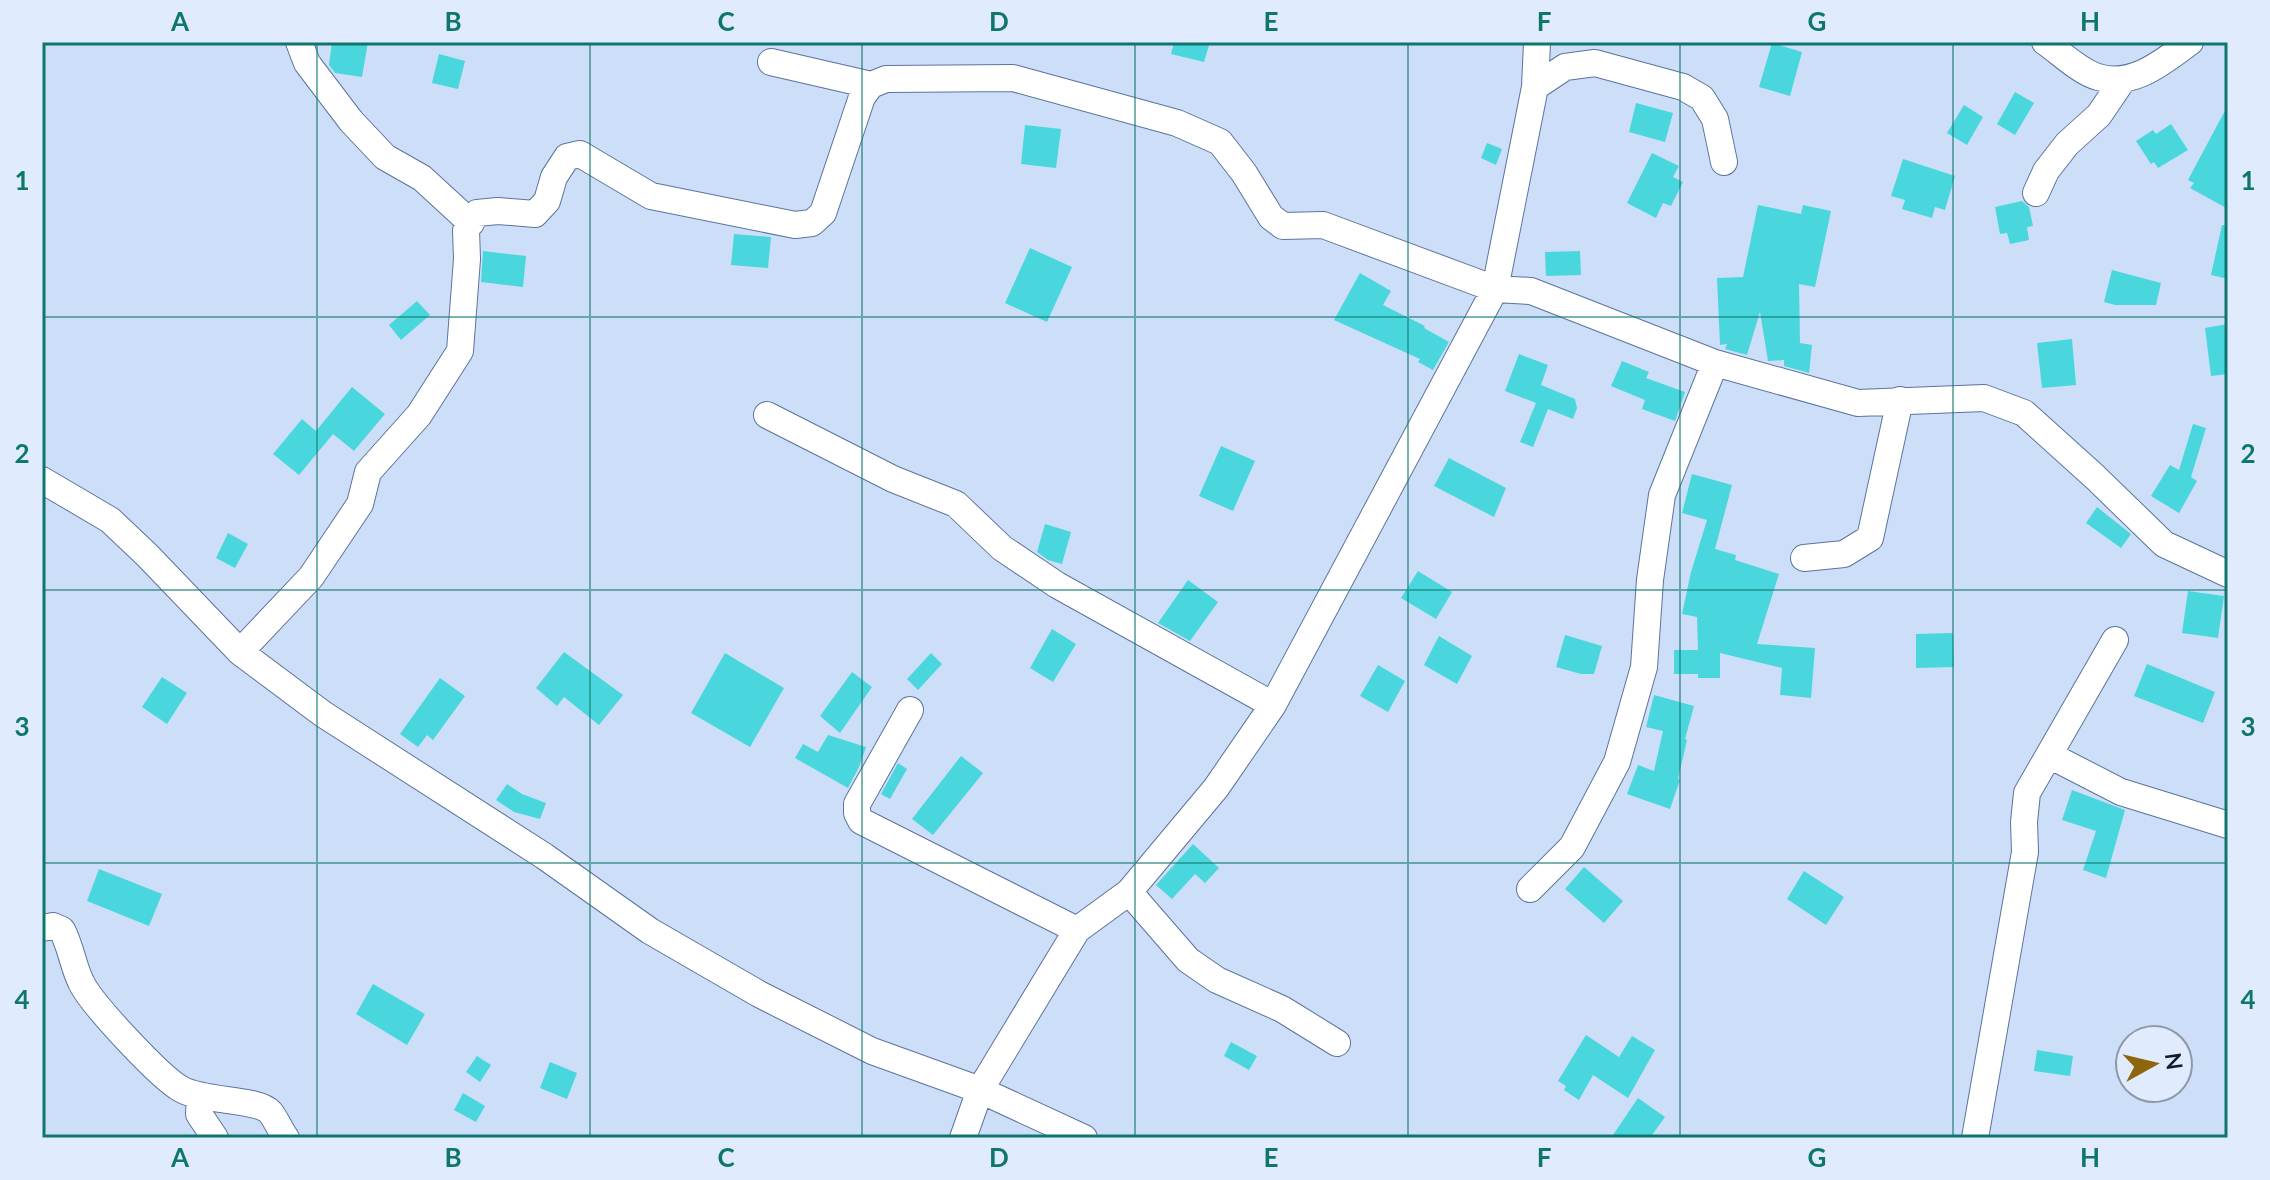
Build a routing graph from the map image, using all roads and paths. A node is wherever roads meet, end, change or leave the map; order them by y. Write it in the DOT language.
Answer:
graph roads {
  1 [pos="299,42"];
  2 [pos="1537,42"];
  3 [pos="2045,42"];
  4 [pos="2190,42"];
  5 [pos="771,62"];
  6 [pos="2122,81"];
  7 [pos="871,85"];
  8 [pos="1535,87"];
  9 [pos="1724,162"];
  10 [pos="2036,193"];
  11 [pos="471,223"];
  12 [pos="1495,289"];
  13 [pos="1715,363"];
  14 [pos="1900,400"];
  15 [pos="767,415"];
  16 [pos="42,480"];
  17 [pos="1804,558"];
  18 [pos="2228,574"];
  19 [pos="2115,640"];
  20 [pos="240,652"];
  21 [pos="1273,705"];
  22 [pos="910,710"];
  23 [pos="2049,755"];
  24 [pos="2228,825"];
  25 [pos="1530,889"];
  26 [pos="1129,892"];
  27 [pos="42,928"];
  28 [pos="1077,930"];
  29 [pos="1337,1043"];
  30 [pos="980,1090"];
  31 [pos="200,1096"];
  32 [pos="215,1138"];
  33 [pos="286,1138"];
  34 [pos="963,1138"];
  35 [pos="1084,1138"];
  36 [pos="1975,1138"];
  1 -- 11 [label="street"];
  2 -- 8 [label="street"];
  3 -- 6 [label="street"];
  4 -- 6 [label="street"];
  5 -- 7 [label="street"];
  6 -- 10 [label="street"];
  7 -- 11 [label="street"];
  7 -- 12 [label="street"];
  8 -- 9 [label="street"];
  8 -- 12 [label="street"];
  11 -- 20 [label="street"];
  12 -- 13 [label="street"];
  12 -- 21 [label="street"];
  13 -- 14 [label="street"];
  13 -- 25 [label="street"];
  14 -- 17 [label="street"];
  14 -- 18 [label="street"];
  15 -- 21 [label="street"];
  16 -- 20 [label="street"];
  19 -- 23 [label="street"];
  20 -- 30 [label="street"];
  21 -- 26 [label="street"];
  22 -- 28 [label="street"];
  23 -- 24 [label="street"];
  23 -- 36 [label="street"];
  26 -- 28 [label="street"];
  26 -- 29 [label="street"];
  27 -- 31 [label="street"];
  28 -- 30 [label="street"];
  30 -- 34 [label="street"];
  30 -- 35 [label="street"];
  31 -- 32 [label="street"];
  31 -- 33 [label="street"];
}
